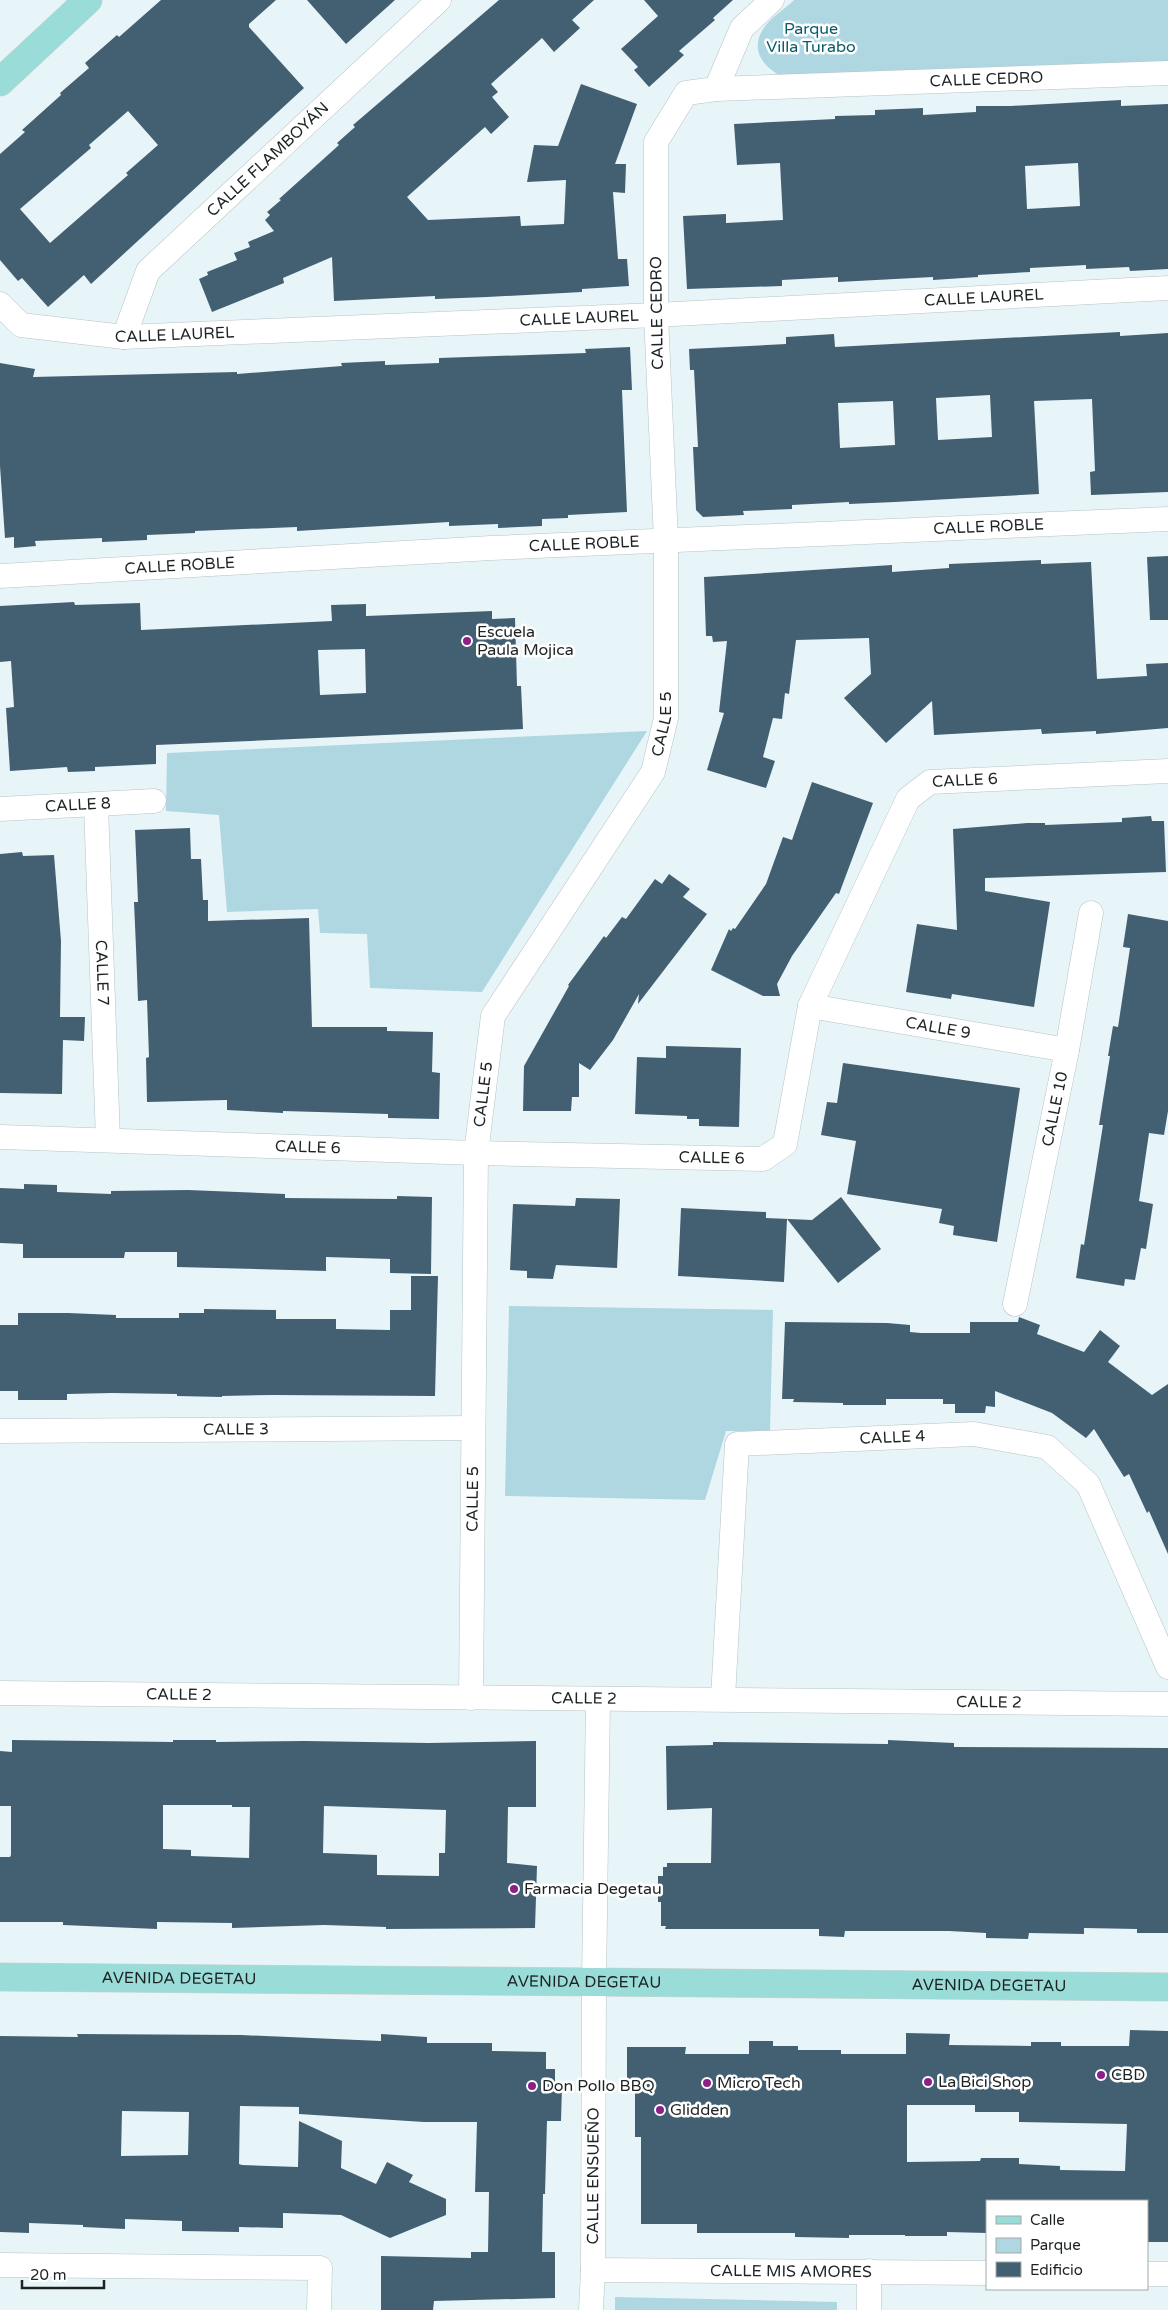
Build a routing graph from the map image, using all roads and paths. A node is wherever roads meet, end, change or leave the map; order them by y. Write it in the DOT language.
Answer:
graph roads {
  1 [pos="88,0"];
  2 [pos="439,0"];
  3 [pos="772,0"];
  4 [pos="1168,73"];
  5 [pos="0,82"];
  6 [pos="716,89"];
  7 [pos="1168,288"];
  8 [pos="0,304"];
  9 [pos="656,315"];
  10 [pos="124,337"];
  11 [pos="1168,519"];
  12 [pos="666,541"];
  13 [pos="0,576"];
  14 [pos="1168,771"];
  15 [pos="154,801"];
  16 [pos="96,805"];
  17 [pos="0,809"];
  18 [pos="1092,913"];
  19 [pos="810,1006"];
  20 [pos="1067,1050"];
  21 [pos="0,1137"];
  22 [pos="108,1140"];
  23 [pos="476,1153"];
  24 [pos="1015,1304"];
  25 [pos="473,1428"];
  26 [pos="0,1431"];
  27 [pos="1168,1667"];
  28 [pos="0,1693"];
  29 [pos="471,1698"];
  30 [pos="598,1698"];
  31 [pos="723,1698"];
  32 [pos="1168,1704"];
  33 [pos="0,1977"];
  34 [pos="594,1983"];
  35 [pos="1168,1987"];
  36 [pos="0,2265"];
  37 [pos="593,2270"];
  38 [pos="869,2272"];
  39 [pos="986,2273"];
  40 [pos="1148,2274"];
  41 [pos="1168,2274"];
  42 [pos="320,2310"];
  43 [pos="591,2310"];
  44 [pos="869,2310"];
  1 -- 5 [label="main road"];
  2 -- 10 [label="street, CALLE FLAMBOYÁN"];
  3 -- 6 [label="street"];
  4 -- 6 [label="street, CALLE CEDRO"];
  6 -- 9 [label="street, CALLE CEDRO"];
  7 -- 9 [label="street, CALLE LAUREL"];
  8 -- 10 [label="street, CALLE LAUREL"];
  9 -- 10 [label="street, CALLE LAUREL"];
  9 -- 12 [label="street, CALLE CEDRO"];
  11 -- 12 [label="street, CALLE ROBLE"];
  12 -- 13 [label="street, CALLE ROBLE"];
  12 -- 23 [label="street, CALLE 5"];
  14 -- 19 [label="street, CALLE 6"];
  15 -- 16 [label="street, CALLE 8"];
  16 -- 17 [label="street, CALLE 8"];
  16 -- 22 [label="street, CALLE 7"];
  18 -- 20 [label="street, CALLE 10"];
  19 -- 20 [label="street, CALLE 9"];
  19 -- 23 [label="street, CALLE 6"];
  20 -- 24 [label="street, CALLE 10"];
  21 -- 22 [label="street, CALLE 6"];
  22 -- 23 [label="street, CALLE 6"];
  23 -- 25 [label="street, CALLE 5"];
  25 -- 26 [label="street, CALLE 3"];
  25 -- 29 [label="street, CALLE 5"];
  27 -- 31 [label="street, CALLE 4"];
  28 -- 29 [label="street, CALLE 2"];
  29 -- 30 [label="street, CALLE 2"];
  30 -- 31 [label="street, CALLE 2"];
  30 -- 34 [label="street, CALLE ENSUEÑO"];
  31 -- 32 [label="street, CALLE 2"];
  33 -- 34 [label="main road, AVENIDA DEGETAU"];
  34 -- 35 [label="main road, AVENIDA DEGETAU"];
  34 -- 37 [label="street, CALLE ENSUEÑO"];
  36 -- 42 [label="street"];
  37 -- 38 [label="street, CALLE MIS AMORES"];
  37 -- 43 [label="street, CALLE ENSUEÑO"];
  38 -- 39 [label="street, CALLE MIS AMORES"];
  38 -- 44 [label="street"];
  40 -- 41 [label="street"];
}
